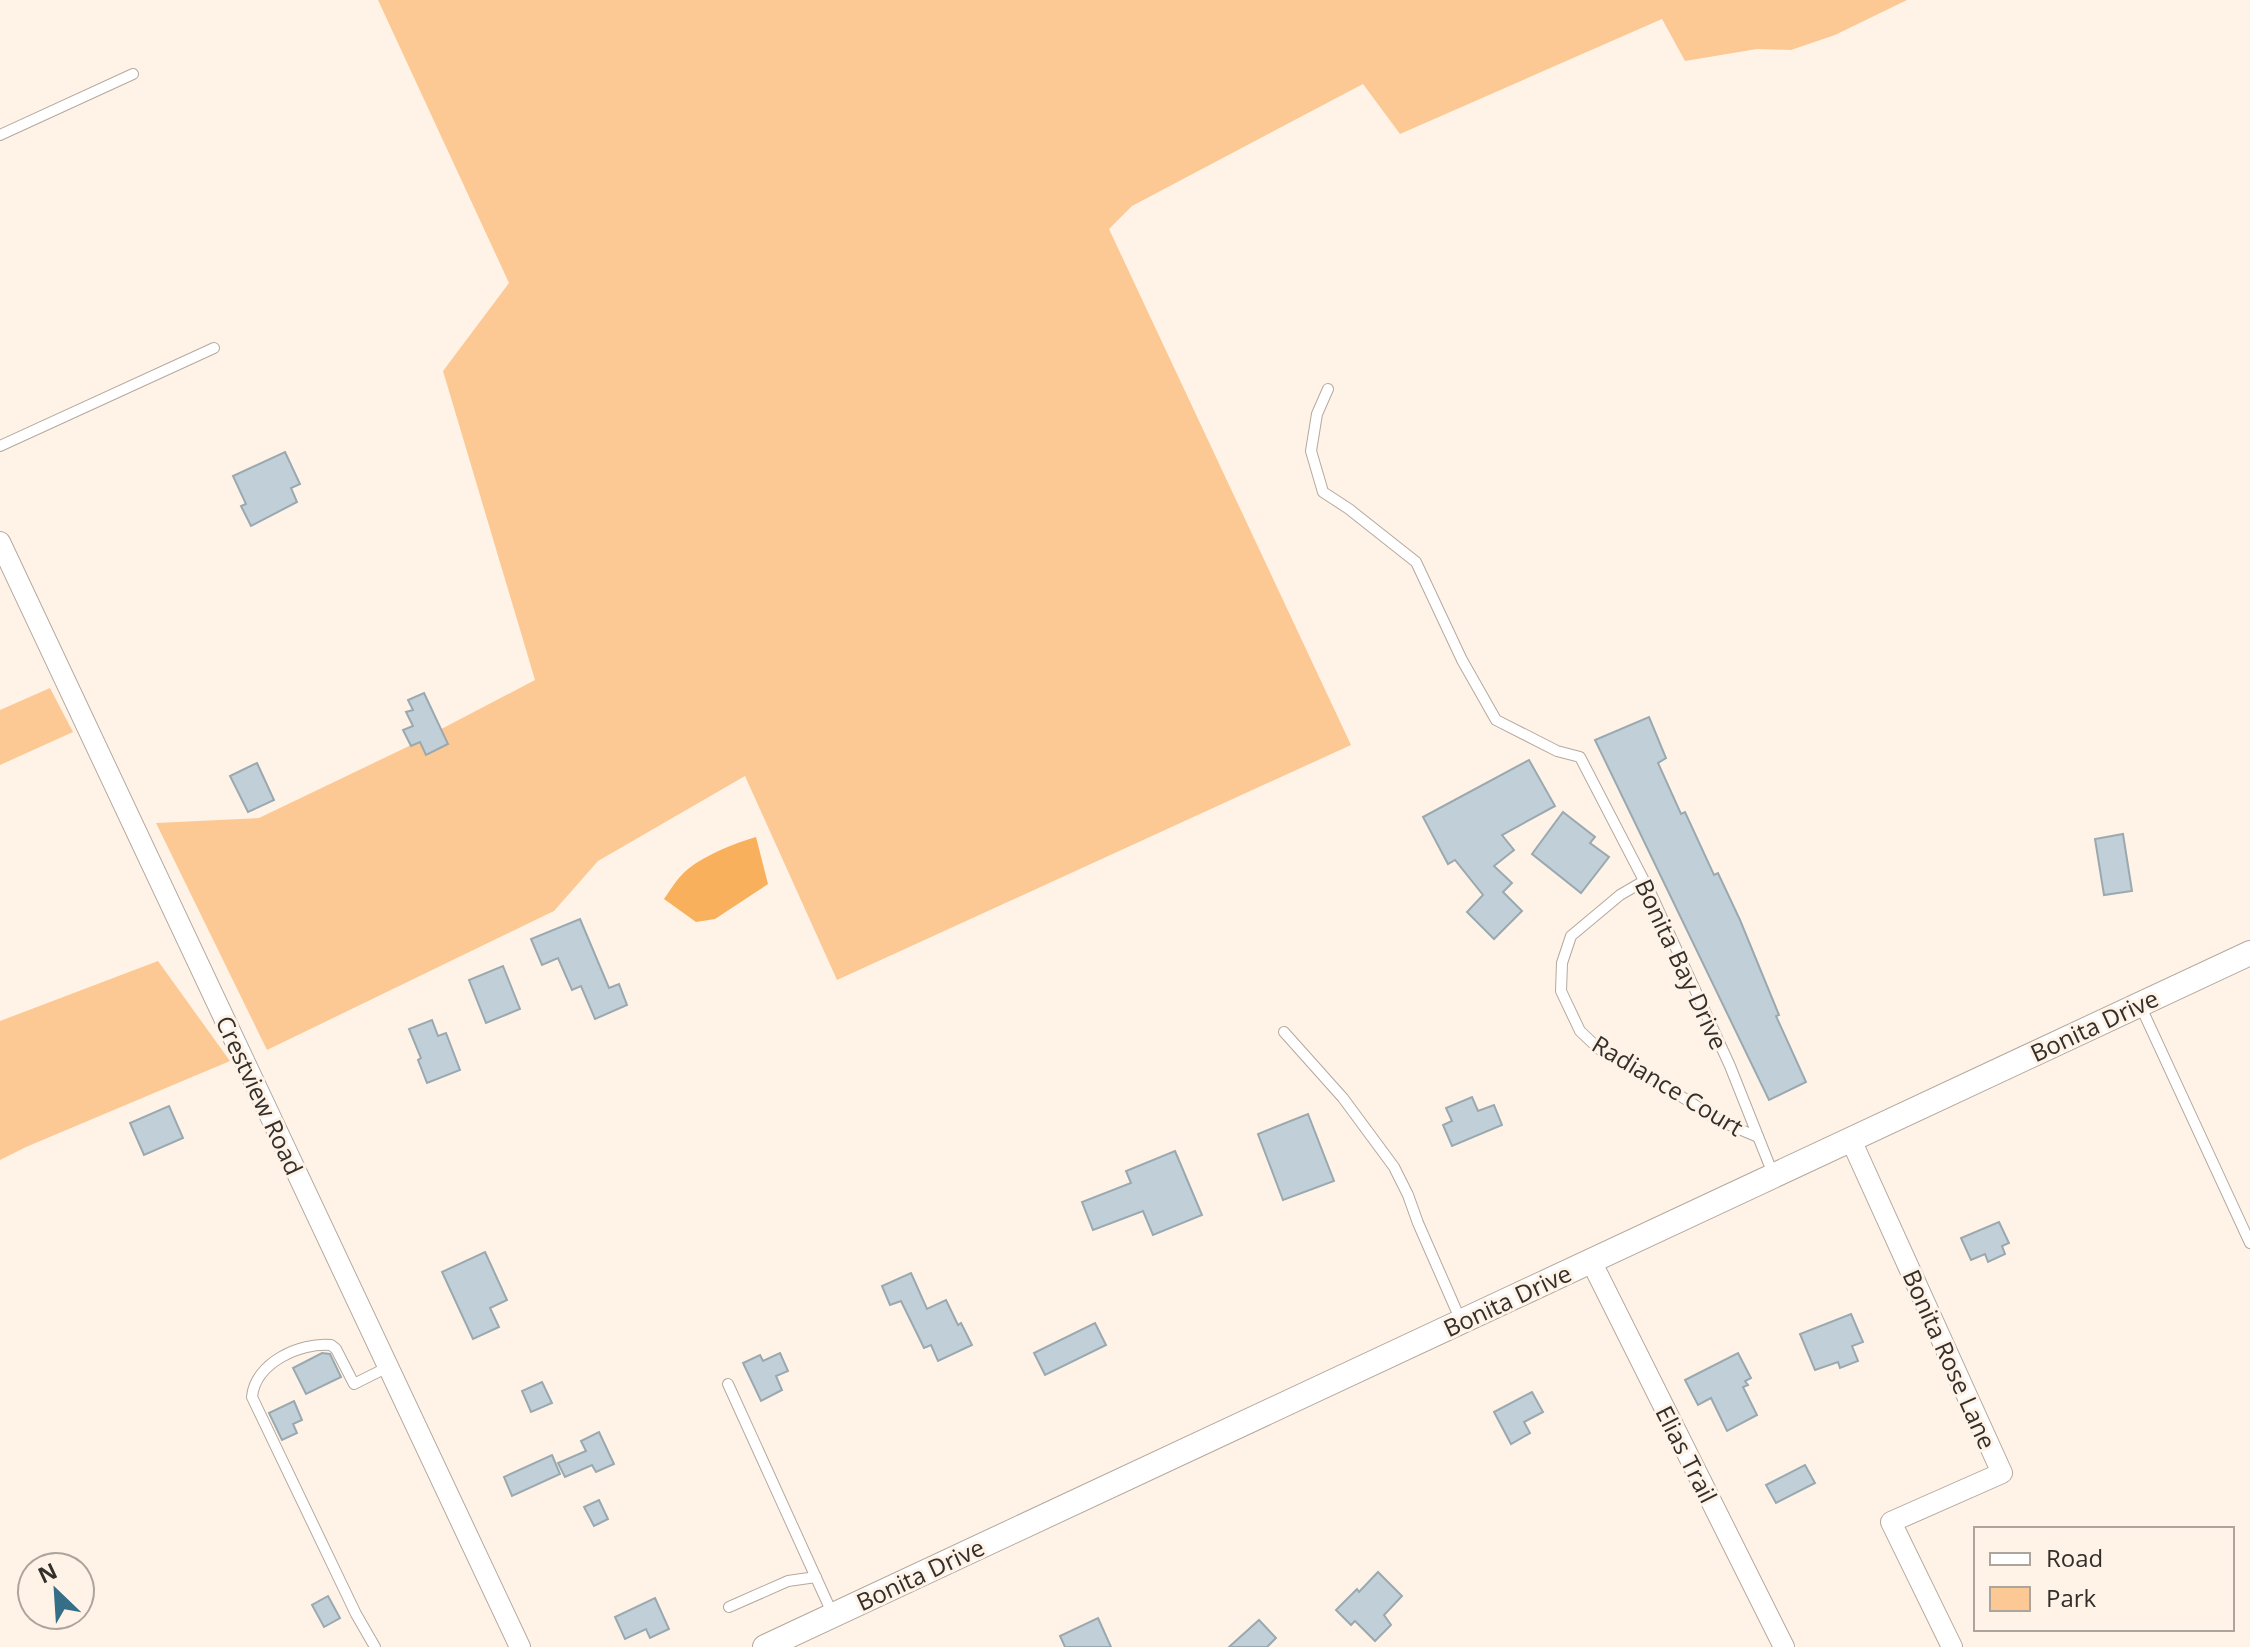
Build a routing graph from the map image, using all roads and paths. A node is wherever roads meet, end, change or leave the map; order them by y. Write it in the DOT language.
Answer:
graph roads {
  1 [pos="133,74"];
  2 [pos="0,135"];
  3 [pos="214,348"];
  4 [pos="1328,389"];
  5 [pos="0,446"];
  6 [pos="0,542"];
  7 [pos="1644,881"];
  8 [pos="2250,953"];
  9 [pos="2140,1003"];
  10 [pos="1284,1032"];
  11 [pos="1758,1137"];
  12 [pos="1851,1140"];
  13 [pos="1773,1176"];
  14 [pos="2250,1243"];
  15 [pos="1591,1261"];
  16 [pos="1461,1321"];
  17 [pos="388,1367"];
  18 [pos="728,1384"];
  19 [pos="816,1577"];
  20 [pos="729,1607"];
  21 [pos="833,1615"];
  22 [pos="375,1647"];
  23 [pos="520,1647"];
  24 [pos="765,1647"];
  25 [pos="1784,1647"];
  26 [pos="1952,1647"];
  1 -- 2 [label="lane"];
  3 -- 5 [label="lane"];
  4 -- 7 [label="lane, Bonita Bay Drive"];
  6 -- 17 [label="street, Crestview Road"];
  7 -- 11 [label="lane, Bonita Bay Drive"];
  7 -- 11 [label="lane, Radiance Court"];
  8 -- 9 [label="street, Bonita Drive"];
  9 -- 12 [label="street, Bonita Drive"];
  9 -- 14 [label="lane"];
  10 -- 16 [label="lane"];
  11 -- 13 [label="lane, Bonita Bay Drive"];
  12 -- 13 [label="street, Bonita Drive"];
  12 -- 26 [label="street, Bonita Rose Lane"];
  13 -- 15 [label="street, Bonita Drive"];
  15 -- 16 [label="street, Bonita Drive"];
  15 -- 25 [label="street, Elias Trail"];
  16 -- 21 [label="street, Bonita Drive"];
  17 -- 22 [label="lane"];
  17 -- 23 [label="street, Crestview Road"];
  18 -- 19 [label="lane"];
  19 -- 20 [label="lane"];
  19 -- 21 [label="lane"];
  21 -- 24 [label="street, Bonita Drive"];
}
